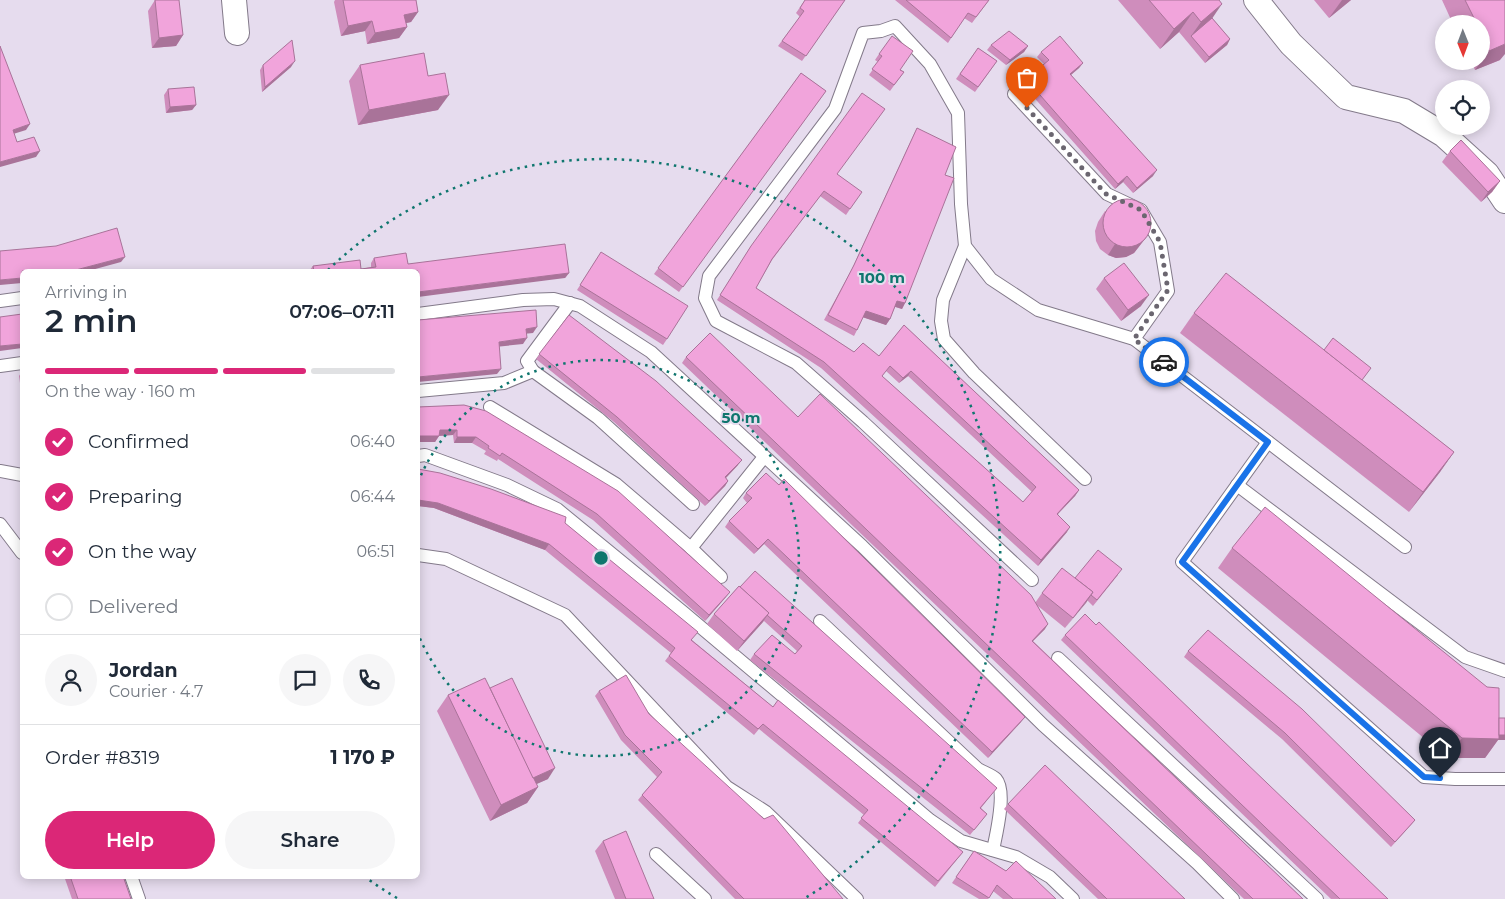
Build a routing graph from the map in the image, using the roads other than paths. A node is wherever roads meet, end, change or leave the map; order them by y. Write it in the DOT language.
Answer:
graph roads {
  1 [pos="234,0"];
  2 [pos="1256,0"];
  3 [pos="237,33"];
  4 [pos="1014,94"];
  5 [pos="1505,201"];
  6 [pos="965,246"];
  7 [pos="20,298"];
  8 [pos="0,300"];
  9 [pos="570,303"];
  10 [pos="420,314"];
  11 [pos="1134,339"];
  12 [pos="20,363"];
  13 [pos="0,366"];
  14 [pos="533,372"];
  15 [pos="420,391"];
  16 [pos="490,407"];
  17 [pos="1268,442"];
  18 [pos="420,456"];
  19 [pos="764,457"];
  20 [pos="0,471"];
  21 [pos="20,475"];
  22 [pos="1085,479"];
  23 [pos="1237,485"];
  24 [pos="693,504"];
  25 [pos="0,524"];
  26 [pos="1406,547"];
  27 [pos="691,548"];
  28 [pos="20,550"];
  29 [pos="420,555"];
  30 [pos="721,577"];
  31 [pos="1032,580"];
  32 [pos="820,621"];
  33 [pos="1058,658"];
  34 [pos="1505,671"];
  35 [pos="1505,779"];
  36 [pos="993,850"];
  37 [pos="656,854"];
  38 [pos="132,879"];
  39 [pos="140,899"];
  40 [pos="706,899"];
  41 [pos="857,899"];
  42 [pos="1073,899"];
  43 [pos="1233,899"];
  44 [pos="1317,899"];
  1 -- 3 [label="street"];
  2 -- 5 [label="street"];
  4 -- 11 [label="lane"];
  6 -- 11 [label="lane"];
  6 -- 22 [label="lane"];
  6 -- 31 [label="lane"];
  7 -- 8 [label="lane"];
  9 -- 10 [label="lane"];
  9 -- 14 [label="lane"];
  9 -- 19 [label="lane"];
  11 -- 17 [label="lane"];
  12 -- 13 [label="lane"];
  14 -- 15 [label="lane"];
  14 -- 24 [label="lane"];
  16 -- 27 [label="lane"];
  17 -- 23 [label="lane"];
  17 -- 26 [label="lane"];
  18 -- 36 [label="lane"];
  19 -- 27 [label="lane"];
  19 -- 43 [label="lane"];
  20 -- 21 [label="lane"];
  23 -- 34 [label="lane"];
  23 -- 35 [label="lane"];
  25 -- 28 [label="lane"];
  27 -- 30 [label="lane"];
  29 -- 41 [label="lane"];
  32 -- 36 [label="lane"];
  33 -- 44 [label="lane"];
  36 -- 42 [label="lane"];
  37 -- 40 [label="lane"];
  38 -- 39 [label="lane"];
}
